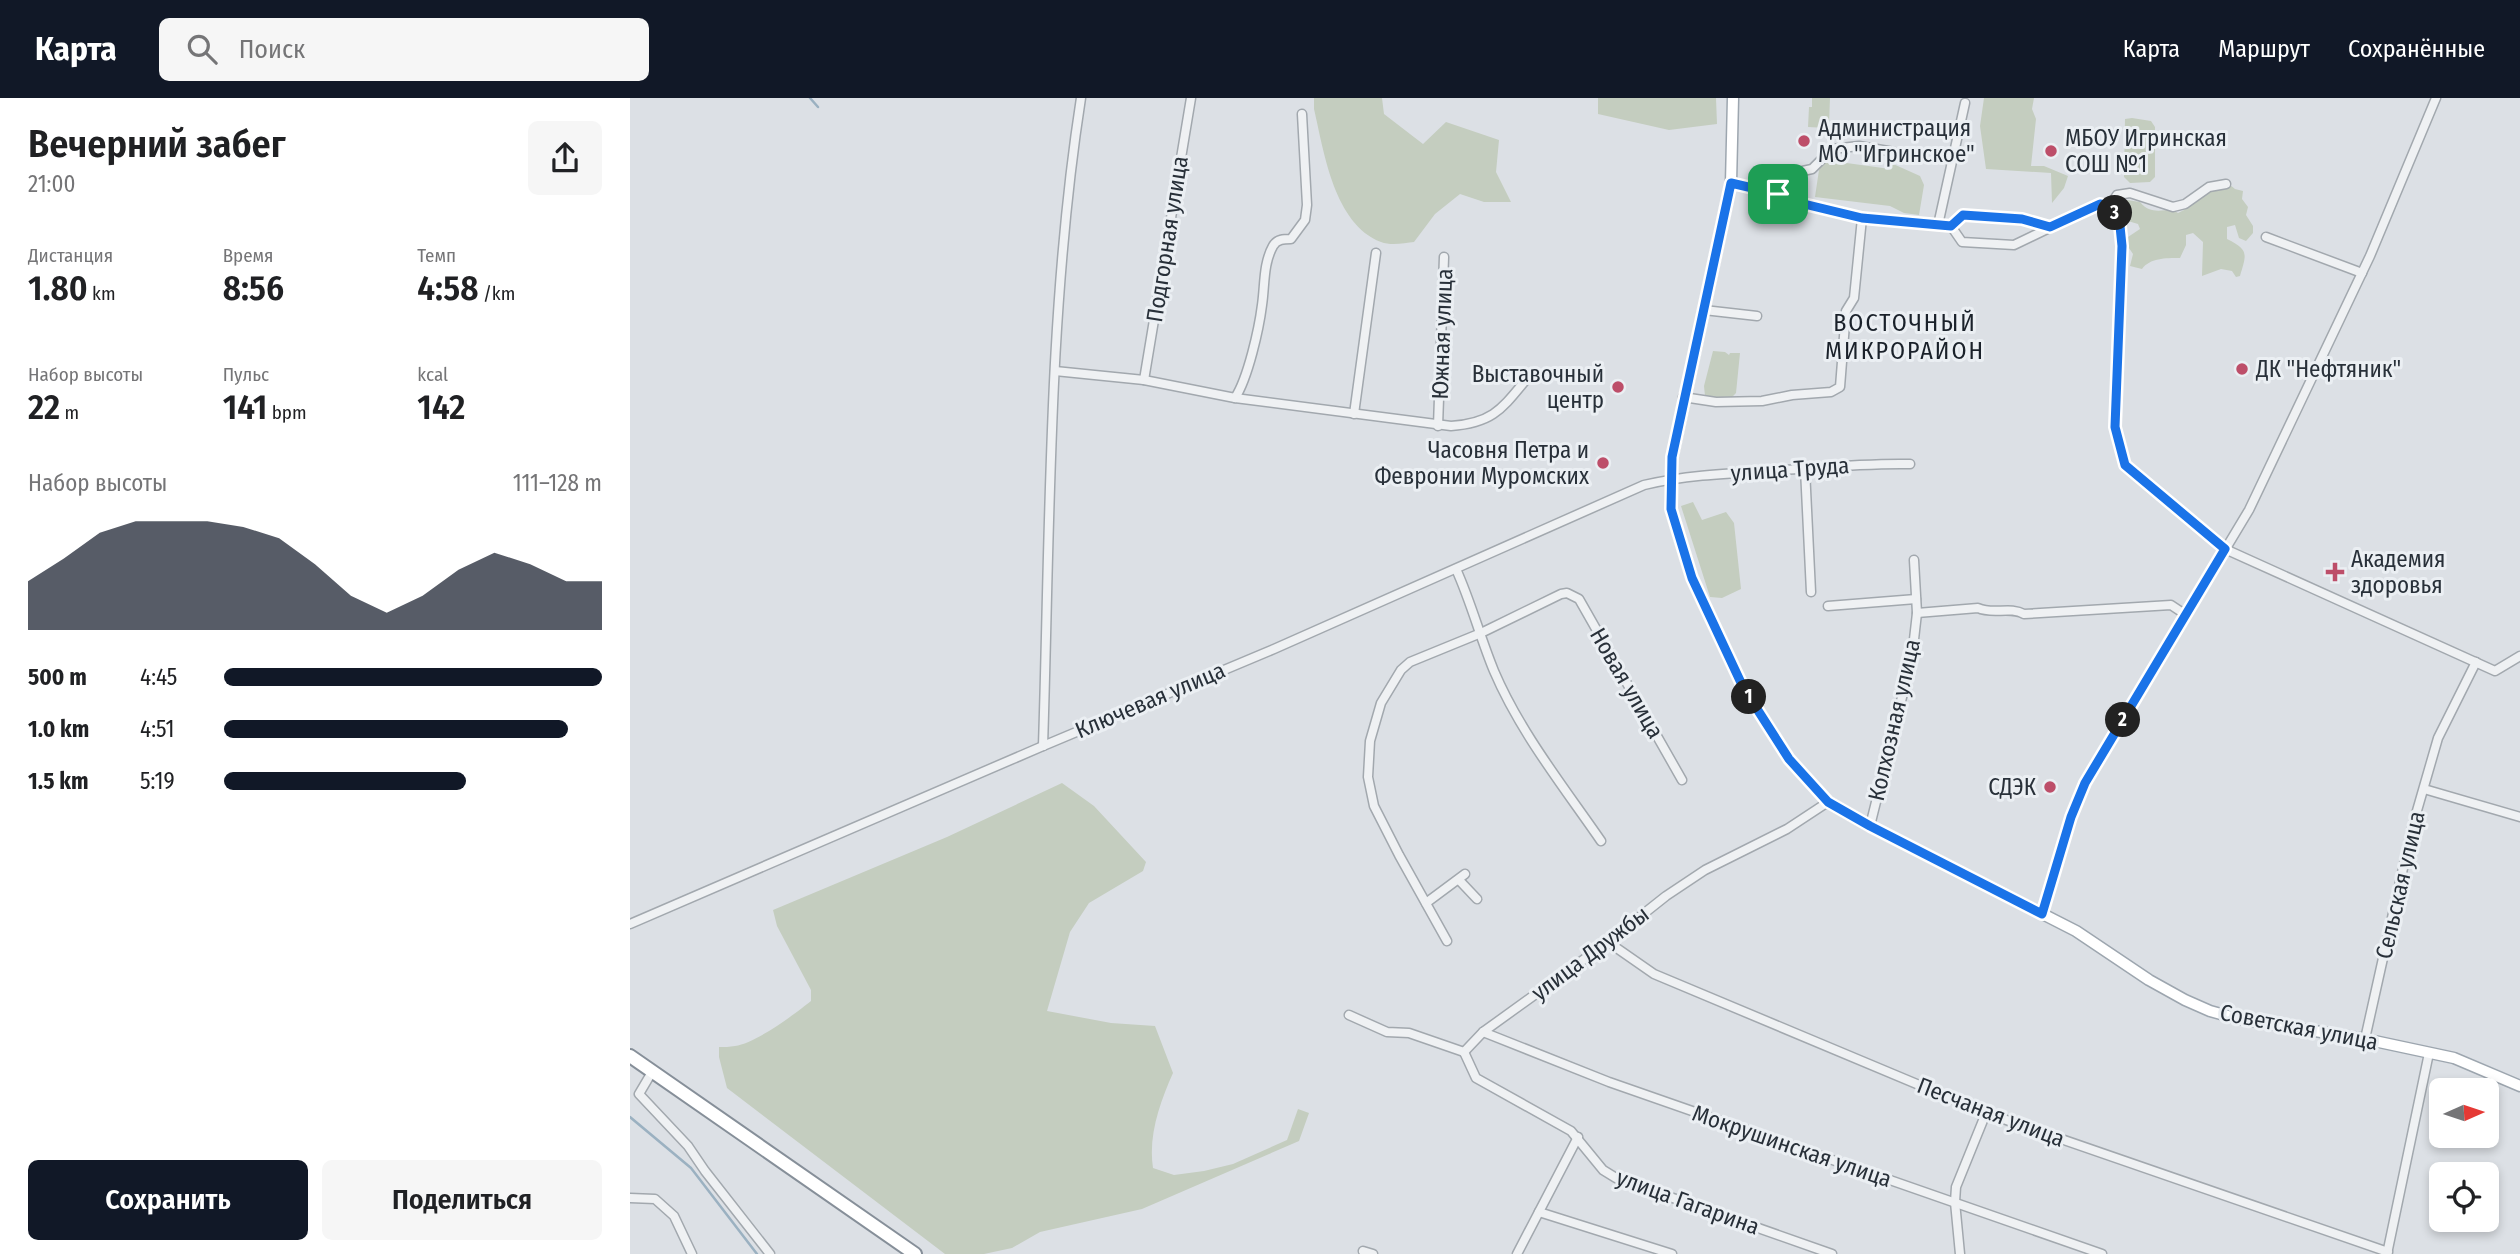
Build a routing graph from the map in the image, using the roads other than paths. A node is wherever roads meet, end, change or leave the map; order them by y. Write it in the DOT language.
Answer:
graph roads {
  1 [pos="1081,98"];
  2 [pos="1191,98"];
  3 [pos="1733,98"];
  4 [pos="2436,98"];
  5 [pos="1965,103"];
  6 [pos="1302,114"];
  7 [pos="1894,152"];
  8 [pos="1731,183"];
  9 [pos="2226,184"];
  10 [pos="1778,194"];
  11 [pos="2110,206"];
  12 [pos="1862,218"];
  13 [pos="1938,225"];
  14 [pos="1951,226"];
  15 [pos="2050,227"];
  16 [pos="2266,237"];
  17 [pos="1376,253"];
  18 [pos="1444,257"];
  19 [pos="2362,273"];
  20 [pos="1704,310"];
  21 [pos="1756,316"];
  22 [pos="1055,371"];
  23 [pos="1530,375"];
  24 [pos="1144,380"];
  25 [pos="1683,397"];
  26 [pos="1235,398"];
  27 [pos="1354,414"];
  28 [pos="1438,426"];
  29 [pos="1910,464"];
  30 [pos="1805,469"];
  31 [pos="1671,479"];
  32 [pos="2225,549"];
  33 [pos="1914,560"];
  34 [pos="1456,569"];
  35 [pos="1811,592"];
  36 [pos="1916,599"];
  37 [pos="1828,606"];
  38 [pos="1917,613"];
  39 [pos="2186,615"];
  40 [pos="1481,633"];
  41 [pos="2520,656"];
  42 [pos="2476,662"];
  43 [pos="1043,746"];
  44 [pos="1682,780"];
  45 [pos="2424,789"];
  46 [pos="1828,802"];
  47 [pos="2520,817"];
  48 [pos="1870,826"];
  49 [pos="1601,841"];
  50 [pos="1478,899"];
  51 [pos="1426,903"];
  52 [pos="2042,914"];
  53 [pos="630,924"];
  54 [pos="1447,941"];
  55 [pos="1608,942"];
  56 [pos="1349,1015"];
  57 [pos="1483,1032"];
  58 [pos="2365,1039"];
  59 [pos="1464,1052"];
  60 [pos="2429,1052"];
  61 [pos="630,1056"];
  62 [pos="652,1072"];
  63 [pos="2520,1086"];
  64 [pos="1986,1113"];
  65 [pos="1578,1137"];
  66 [pos="630,1198"];
  67 [pos="1955,1202"];
  68 [pos="1539,1212"];
  69 [pos="1363,1251"];
  70 [pos="2387,1253"];
  71 [pos="692,1254"];
  72 [pos="770,1254"];
  73 [pos="915,1254"];
  74 [pos="1373,1254"];
  75 [pos="1517,1254"];
  76 [pos="1672,1254"];
  77 [pos="1832,1254"];
  78 [pos="1960,1254"];
  79 [pos="2102,1254"];
  1 -- 22 [label="street"];
  2 -- 24 [label="street, Подгорная улица"];
  3 -- 8 [label="main road, Советская улица"];
  4 -- 19 [label="street"];
  5 -- 13 [label="street"];
  6 -- 26 [label="street"];
  7 -- 10 [label="street"];
  8 -- 10 [label="street"];
  8 -- 20 [label="main road, Советская улица"];
  9 -- 11 [label="street"];
  10 -- 12 [label="street"];
  11 -- 15 [label="street"];
  11 -- 32 [label="street"];
  12 -- 13 [label="street"];
  12 -- 25 [label="street"];
  13 -- 14 [label="street"];
  14 -- 15 [label="street"];
  14 -- 15 [label="street"];
  16 -- 19 [label="street"];
  17 -- 27 [label="street"];
  18 -- 28 [label="street, Южная улица"];
  19 -- 32 [label="street"];
  20 -- 21 [label="street"];
  20 -- 25 [label="main road, Советская улица"];
  22 -- 24 [label="street"];
  22 -- 43 [label="street"];
  23 -- 28 [label="street, Южная улица"];
  24 -- 26 [label="street"];
  25 -- 31 [label="main road, Советская улица"];
  26 -- 27 [label="street"];
  27 -- 28 [label="street"];
  29 -- 30 [label="street, улица Труда"];
  30 -- 31 [label="street, улица Труда"];
  30 -- 35 [label="street"];
  31 -- 34 [label="street, Ключевая улица"];
  31 -- 46 [label="main road, Советская улица"];
  32 -- 39 [label="street"];
  32 -- 42 [label="street"];
  33 -- 36 [label="street, Колхозная улица"];
  34 -- 40 [label="street"];
  34 -- 43 [label="street, Ключевая улица"];
  36 -- 37 [label="street"];
  36 -- 38 [label="street, Колхозная улица"];
  38 -- 39 [label="street, Колхозная улица"];
  38 -- 48 [label="street, Колхозная улица"];
  39 -- 52 [label="street"];
  40 -- 44 [label="street, Новая улица"];
  40 -- 49 [label="street"];
  40 -- 51 [label="street"];
  41 -- 42 [label="street"];
  42 -- 45 [label="street"];
  43 -- 53 [label="street, Ключевая улица"];
  45 -- 47 [label="street, Сельская улица"];
  45 -- 58 [label="street, Сельская улица"];
  46 -- 48 [label="main road, Советская улица"];
  46 -- 55 [label="street, улица Дружбы"];
  48 -- 52 [label="main road, Советская улица"];
  50 -- 51 [label="street"];
  51 -- 54 [label="street"];
  52 -- 58 [label="main road, Советская улица"];
  55 -- 57 [label="street, улица Дружбы"];
  55 -- 64 [label="street, Песчаная улица"];
  56 -- 59 [label="street"];
  57 -- 59 [label="street, улица Дружбы"];
  57 -- 67 [label="street, Мокрушинская улица"];
  58 -- 60 [label="main road, Советская улица"];
  59 -- 65 [label="street, улица Гагарина"];
  60 -- 63 [label="main road, Советская улица"];
  60 -- 70 [label="street"];
  61 -- 62 [label="highway"];
  62 -- 72 [label="street"];
  62 -- 73 [label="highway"];
  64 -- 67 [label="street"];
  64 -- 70 [label="street, Песчаная улица"];
  65 -- 68 [label="street"];
  65 -- 77 [label="street, улица Гагарина"];
  66 -- 71 [label="street"];
  67 -- 78 [label="street"];
  67 -- 79 [label="street, Мокрушинская улица"];
  68 -- 75 [label="street"];
  68 -- 76 [label="street"];
  69 -- 74 [label="street"];
}
